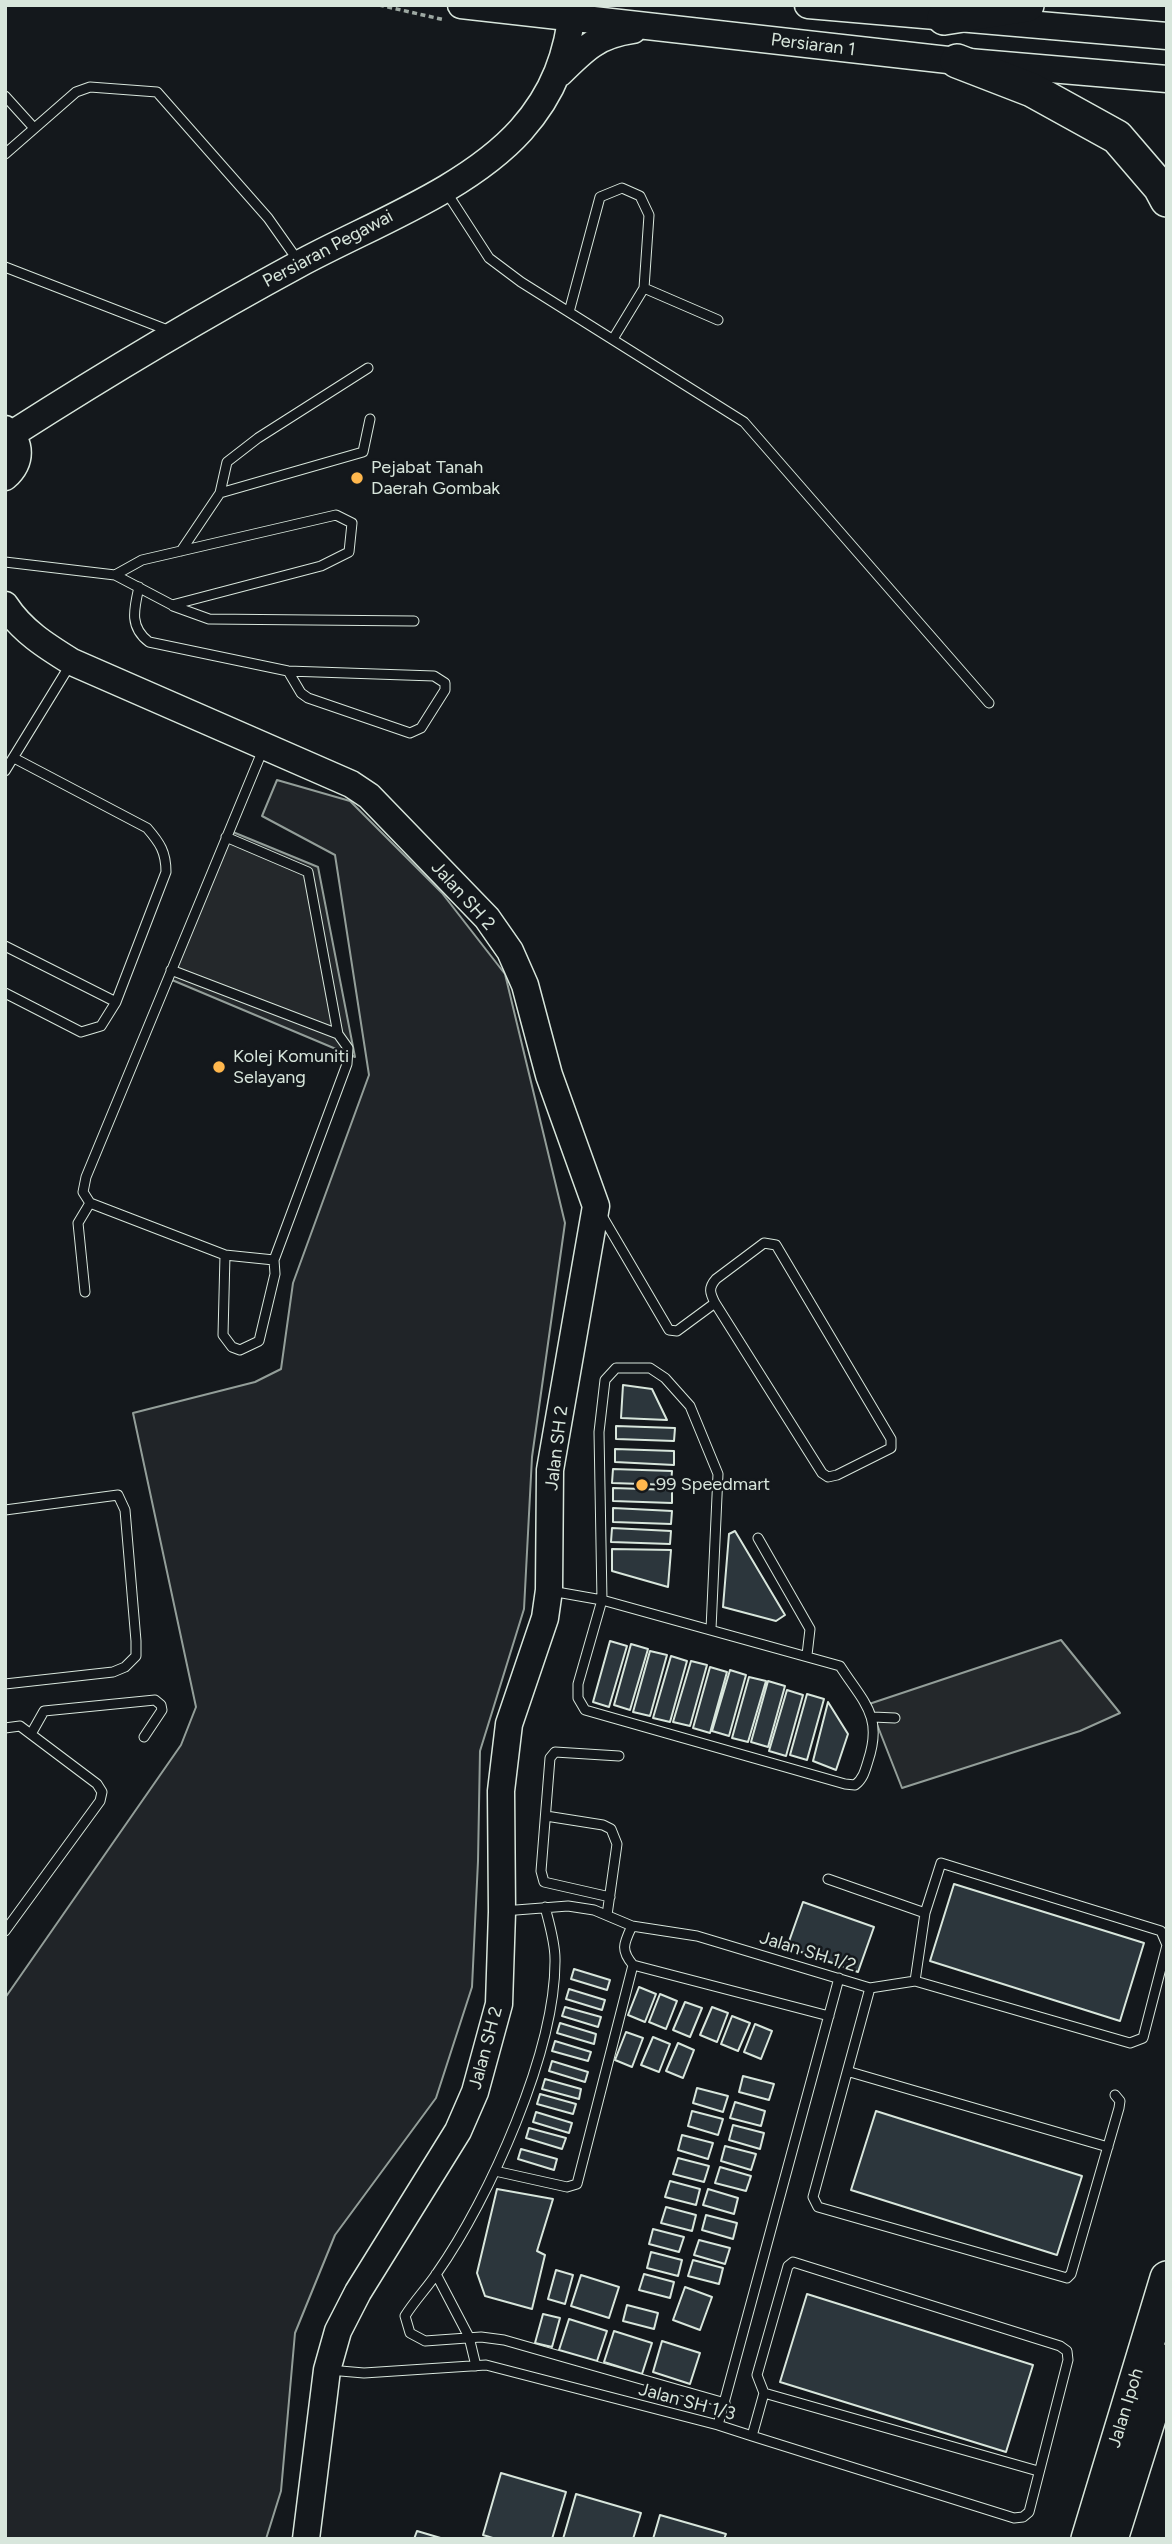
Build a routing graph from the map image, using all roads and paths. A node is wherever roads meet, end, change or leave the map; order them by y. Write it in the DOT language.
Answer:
graph roads {
  1 [pos="461,5"];
  2 [pos="808,5"];
  3 [pos="1027,5"];
  4 [pos="573,11"];
  5 [pos="944,18"];
  6 [pos="659,27"];
  7 [pos="1167,36"];
  8 [pos="957,61"];
  9 [pos="559,74"];
  10 [pos="1167,79"];
  11 [pos="5,96"];
  12 [pos="34,128"];
  13 [pos="5,154"];
  14 [pos="444,188"];
  15 [pos="1167,200"];
  16 [pos="300,263"];
  17 [pos="5,267"];
  18 [pos="644,288"];
  19 [pos="569,312"];
  20 [pos="718,320"];
  21 [pos="175,332"];
  22 [pos="613,339"];
  23 [pos="368,368"];
  24 [pos="370,419"];
  25 [pos="8,431"];
  26 [pos="5,477"];
  27 [pos="220,494"];
  28 [pos="181,551"];
  29 [pos="5,562"];
  30 [pos="115,575"];
  31 [pos="139,587"];
  32 [pos="5,605"];
  33 [pos="172,605"];
  34 [pos="414,621"];
  35 [pos="72,662"];
  36 [pos="288,671"];
  37 [pos="989,703"];
  38 [pos="264,747"];
  39 [pos="14,758"];
  40 [pos="5,771"];
  41 [pos="226,837"];
  42 [pos="5,946"];
  43 [pos="171,970"];
  44 [pos="5,992"];
  45 [pos="116,1002"];
  46 [pos="338,1034"];
  47 [pos="90,1203"];
  48 [pos="596,1206"];
  49 [pos="225,1255"];
  50 [pos="274,1260"];
  51 [pos="85,1292"];
  52 [pos="715,1303"];
  53 [pos="5,1510"];
  54 [pos="758,1538"];
  55 [pos="549,1590"];
  56 [pos="602,1600"];
  57 [pos="711,1629"];
  58 [pos="807,1655"];
  59 [pos="5,1685"];
  60 [pos="873,1717"];
  61 [pos="895,1718"];
  62 [pos="5,1728"];
  63 [pos="30,1734"];
  64 [pos="144,1737"];
  65 [pos="619,1756"];
  66 [pos="546,1816"];
  67 [pos="828,1879"];
  68 [pos="610,1897"];
  69 [pos="545,1907"];
  70 [pos="502,1912"];
  71 [pos="925,1913"];
  72 [pos="607,1915"];
  73 [pos="632,1926"];
  74 [pos="5,1931"];
  75 [pos="633,1965"];
  76 [pos="839,1978"];
  77 [pos="915,1980"];
  78 [pos="870,1988"];
  79 [pos="830,2016"];
  80 [pos="850,2072"];
  81 [pos="1115,2095"];
  82 [pos="1108,2147"];
  83 [pos="495,2171"];
  84 [pos="436,2274"];
  85 [pos="1167,2278"];
  86 [pos="469,2337"];
  87 [pos="1167,2361"];
  88 [pos="476,2365"];
  89 [pos="327,2370"];
  90 [pos="764,2393"];
  91 [pos="725,2403"];
  92 [pos="718,2425"];
  93 [pos="752,2436"];
  94 [pos="1038,2471"];
  95 [pos="306,2539"];
  96 [pos="1088,2539"];
  97 [pos="1111,2539"];
  1 -- 4 [label="street, Persiaran 1"];
  2 -- 5 [label="street"];
  3 -- 5 [label="highway"];
  4 -- 6 [label="street, Persiaran 1"];
  4 -- 9 [label="street, Persiaran Pegawai"];
  5 -- 7 [label="street"];
  6 -- 8 [label="street, Persiaran 1"];
  6 -- 9 [label="street"];
  8 -- 10 [label="street, Persiaran 1"];
  8 -- 15 [label="highway"];
  9 -- 14 [label="street, Persiaran Pegawai"];
  11 -- 12 [label="lane"];
  12 -- 13 [label="lane"];
  12 -- 16 [label="lane"];
  14 -- 16 [label="street, Persiaran Pegawai"];
  14 -- 19 [label="lane"];
  16 -- 21 [label="street, Persiaran Pegawai"];
  17 -- 21 [label="lane"];
  18 -- 19 [label="lane"];
  18 -- 20 [label="lane"];
  18 -- 22 [label="lane"];
  19 -- 22 [label="lane"];
  21 -- 25 [label="street, Persiaran Pegawai"];
  22 -- 37 [label="lane"];
  23 -- 27 [label="lane"];
  24 -- 27 [label="lane"];
  25 -- 26 [label="street"];
  27 -- 28 [label="lane"];
  28 -- 30 [label="lane"];
  28 -- 33 [label="lane"];
  29 -- 30 [label="lane"];
  30 -- 31 [label="lane"];
  31 -- 33 [label="lane"];
  31 -- 36 [label="lane"];
  32 -- 35 [label="street, Jalan SH 2"];
  33 -- 34 [label="lane"];
  35 -- 38 [label="street, Jalan SH 2"];
  35 -- 39 [label="lane"];
  36 -- 36 [label="lane"];
  38 -- 41 [label="lane"];
  38 -- 48 [label="street, Jalan SH 2"];
  39 -- 40 [label="lane"];
  39 -- 45 [label="lane"];
  41 -- 43 [label="lane"];
  41 -- 46 [label="lane"];
  42 -- 45 [label="lane"];
  43 -- 46 [label="lane"];
  43 -- 47 [label="lane"];
  44 -- 45 [label="lane"];
  46 -- 50 [label="lane"];
  47 -- 49 [label="lane"];
  47 -- 51 [label="lane"];
  48 -- 52 [label="lane"];
  48 -- 55 [label="street, Jalan SH 2"];
  49 -- 50 [label="lane"];
  49 -- 50 [label="lane"];
  52 -- 52 [label="lane"];
  53 -- 59 [label="lane"];
  54 -- 58 [label="lane"];
  55 -- 56 [label="lane"];
  55 -- 70 [label="street, Jalan SH 2"];
  56 -- 57 [label="lane"];
  56 -- 57 [label="lane"];
  56 -- 60 [label="lane"];
  57 -- 58 [label="lane"];
  58 -- 60 [label="lane"];
  60 -- 61 [label="lane"];
  62 -- 63 [label="lane"];
  63 -- 64 [label="lane"];
  63 -- 74 [label="lane"];
  65 -- 66 [label="lane"];
  66 -- 68 [label="lane"];
  66 -- 68 [label="lane"];
  67 -- 71 [label="lane"];
  68 -- 72 [label="lane"];
  69 -- 70 [label="lane, Jalan SH 1/2"];
  69 -- 72 [label="lane, Jalan SH 1/2"];
  69 -- 83 [label="lane"];
  70 -- 89 [label="street, Jalan SH 2"];
  71 -- 77 [label="lane"];
  71 -- 77 [label="lane, Jalan SH 1/2"];
  72 -- 73 [label="lane, Jalan SH 1/2"];
  73 -- 75 [label="lane"];
  73 -- 76 [label="lane, Jalan SH 1/2"];
  75 -- 79 [label="lane"];
  75 -- 83 [label="lane"];
  76 -- 78 [label="lane, Jalan SH 1/2"];
  76 -- 79 [label="lane"];
  77 -- 78 [label="lane, Jalan SH 1/2"];
  78 -- 80 [label="lane"];
  79 -- 91 [label="lane"];
  80 -- 82 [label="lane"];
  80 -- 82 [label="lane"];
  81 -- 82 [label="lane"];
  83 -- 84 [label="lane"];
  84 -- 86 [label="lane"];
  84 -- 86 [label="lane"];
  85 -- 96 [label="highway, Jalan Ipoh"];
  86 -- 88 [label="lane"];
  86 -- 91 [label="lane"];
  87 -- 97 [label="highway, Jalan Ipoh"];
  88 -- 89 [label="lane, Jalan SH 1/3"];
  88 -- 92 [label="lane, Jalan SH 1/3"];
  89 -- 95 [label="street, Jalan SH 2"];
  90 -- 93 [label="lane"];
  90 -- 94 [label="lane"];
  90 -- 94 [label="lane"];
  91 -- 92 [label="lane"];
  92 -- 93 [label="lane, Jalan SH 1/3"];
  93 -- 94 [label="lane, Jalan SH 1/3"];
}
